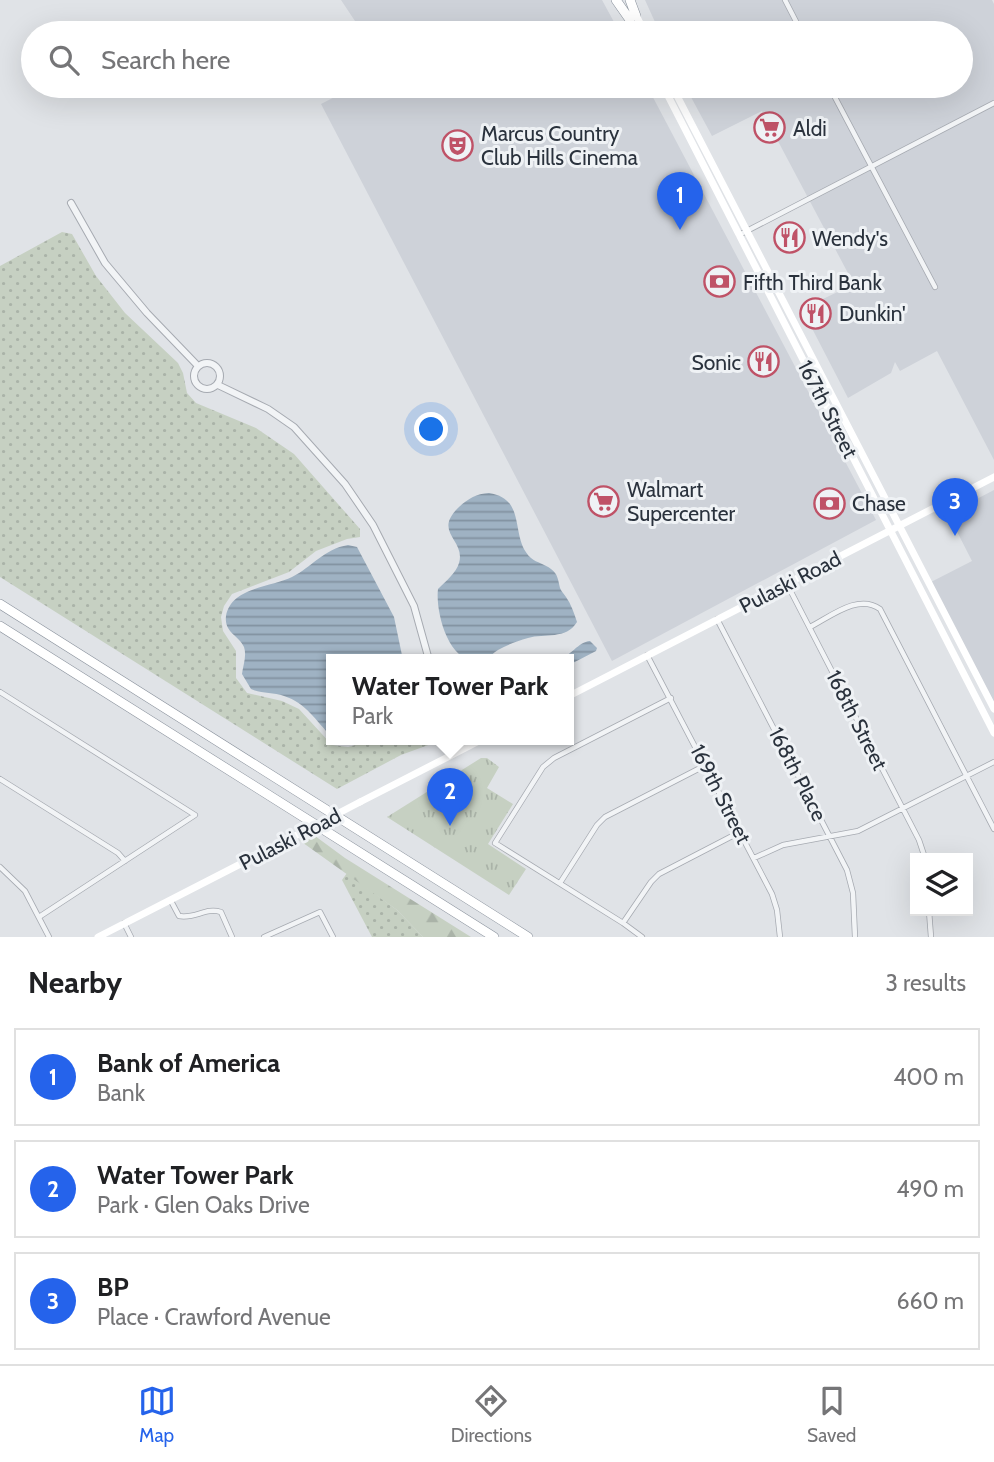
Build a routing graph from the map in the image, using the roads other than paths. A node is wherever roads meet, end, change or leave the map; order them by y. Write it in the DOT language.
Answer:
graph roads {
  1 [pos="618,0"];
  2 [pos="629,0"];
  3 [pos="785,0"];
  4 [pos="633,18"];
  5 [pos="634,21"];
  6 [pos="635,21"];
  7 [pos="796,21"];
  8 [pos="669,98"];
  9 [pos="678,98"];
  10 [pos="836,98"];
  11 [pos="994,103"];
  12 [pos="872,165"];
  13 [pos="71,203"];
  14 [pos="747,230"];
  15 [pos="739,234"];
  16 [pos="935,287"];
  17 [pos="198,366"];
  18 [pos="218,384"];
  19 [pos="994,477"];
  20 [pos="899,526"];
  21 [pos="890,530"];
  22 [pos="786,584"];
  23 [pos="0,604"];
  24 [pos="717,620"];
  25 [pos="0,626"];
  26 [pos="810,627"];
  27 [pos="427,654"];
  28 [pos="647,655"];
  29 [pos="0,692"];
  30 [pos="574,693"];
  31 [pos="671,698"];
  32 [pos="994,709"];
  33 [pos="994,733"];
  34 [pos="467,745"];
  35 [pos="471,745"];
  36 [pos="463,749"];
  37 [pos="994,762"];
  38 [pos="706,765"];
  39 [pos="967,776"];
  40 [pos="0,779"];
  41 [pos="903,808"];
  42 [pos="994,829"];
  43 [pos="740,832"];
  44 [pos="830,836"];
  45 [pos="923,853"];
  46 [pos="754,858"];
  47 [pos="125,862"];
  48 [pos="0,867"];
  49 [pos="560,883"];
  50 [pos="171,901"];
  51 [pos="929,916"];
  52 [pos="39,917"];
  53 [pos="124,923"];
  54 [pos="623,923"];
  55 [pos="49,937"];
  56 [pos="98,937"];
  57 [pos="131,937"];
  58 [pos="233,937"];
  59 [pos="264,937"];
  60 [pos="333,937"];
  61 [pos="494,937"];
  62 [pos="528,937"];
  63 [pos="642,937"];
  64 [pos="780,937"];
  65 [pos="855,937"];
  66 [pos="931,937"];
  1 -- 4 [label="highway"];
  2 -- 4 [label="highway"];
  3 -- 7 [label="street"];
  4 -- 5 [label="main road"];
  4 -- 6 [label="main road"];
  8 -- 15 [label="main road, 167th Street"];
  9 -- 14 [label="main road, 167th Street"];
  10 -- 12 [label="street"];
  11 -- 12 [label="street"];
  12 -- 14 [label="street"];
  12 -- 16 [label="street"];
  13 -- 17 [label="street"];
  14 -- 15 [label="street"];
  14 -- 20 [label="main road, 167th Street"];
  15 -- 21 [label="main road, 167th Street"];
  17 -- 18 [label="street"];
  17 -- 18 [label="street"];
  18 -- 27 [label="street"];
  19 -- 20 [label="main road, Pulaski Road"];
  20 -- 21 [label="main road, Pulaski Road"];
  20 -- 32 [label="main road, 167th Street"];
  21 -- 22 [label="main road, Pulaski Road"];
  21 -- 33 [label="main road, 167th Street"];
  22 -- 24 [label="main road, Pulaski Road"];
  22 -- 26 [label="street, 168th Street"];
  23 -- 62 [label="highway"];
  24 -- 28 [label="main road, Pulaski Road"];
  24 -- 44 [label="street, 168th Place"];
  25 -- 61 [label="highway"];
  26 -- 39 [label="street"];
  26 -- 41 [label="street, 168th Street"];
  28 -- 30 [label="main road, Pulaski Road"];
  28 -- 31 [label="street, 169th Street"];
  29 -- 47 [label="street"];
  31 -- 38 [label="street, 169th Street"];
  31 -- 49 [label="street"];
  34 -- 36 [label="street"];
  35 -- 36 [label="main road, Pulaski Road"];
  36 -- 50 [label="main road, Pulaski Road, bridge"];
  37 -- 39 [label="street"];
  38 -- 43 [label="street, 169th Street"];
  38 -- 49 [label="street"];
  39 -- 41 [label="street"];
  39 -- 42 [label="street"];
  40 -- 47 [label="street"];
  41 -- 44 [label="street"];
  41 -- 45 [label="street, 168th Street"];
  43 -- 46 [label="street, 169th Street"];
  43 -- 54 [label="street"];
  44 -- 46 [label="street"];
  44 -- 65 [label="street, 168th Place"];
  46 -- 64 [label="street, 169th Street"];
  47 -- 52 [label="street"];
  48 -- 52 [label="street"];
  49 -- 54 [label="street"];
  50 -- 53 [label="main road, Pulaski Road"];
  50 -- 58 [label="street"];
  51 -- 66 [label="street"];
  52 -- 55 [label="street"];
  53 -- 56 [label="main road, Pulaski Road"];
  53 -- 57 [label="street"];
  54 -- 63 [label="street"];
  59 -- 60 [label="street"];
}
